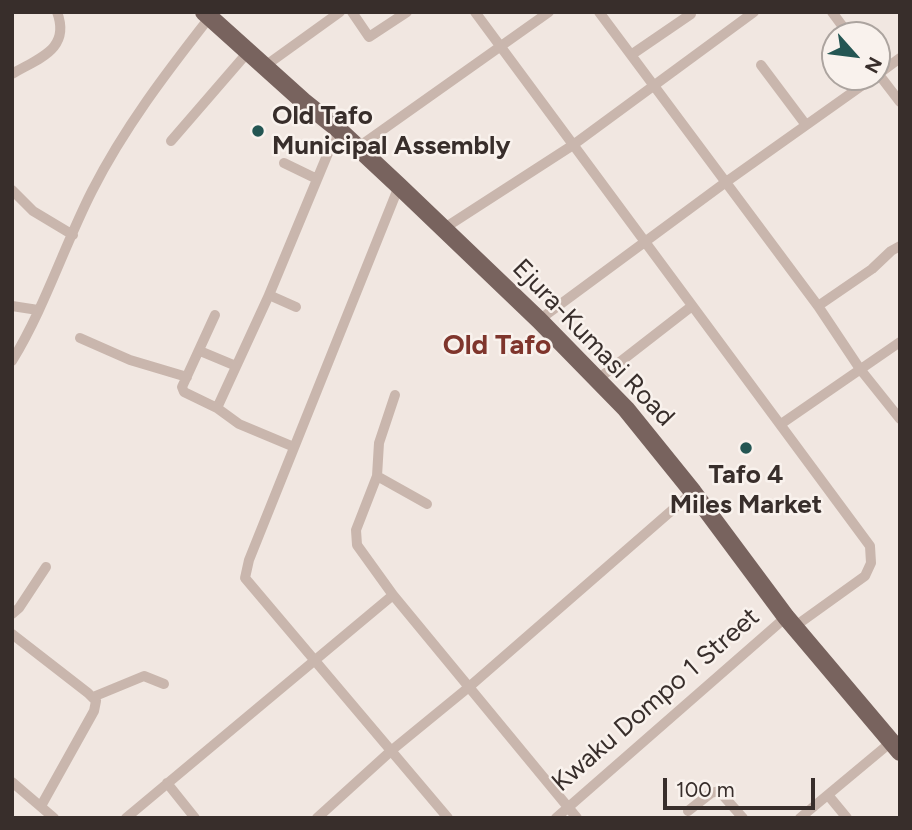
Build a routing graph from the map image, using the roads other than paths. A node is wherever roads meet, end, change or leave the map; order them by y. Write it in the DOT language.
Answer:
graph roads {
  1 [pos="57,12"];
  2 [pos="340,12"];
  3 [pos="352,12"];
  4 [pos="407,12"];
  5 [pos="475,12"];
  6 [pos="550,12"];
  7 [pos="599,12"];
  8 [pos="754,12"];
  9 [pos="691,14"];
  10 [pos="206,15"];
  11 [pos="500,46"];
  12 [pos="248,52"];
  13 [pos="632,55"];
  14 [pos="761,65"];
  15 [pos="265,66"];
  16 [pos="12,74"];
  17 [pos="654,86"];
  18 [pos="854,91"];
  19 [pos="806,125"];
  20 [pos="338,129"];
  21 [pos="171,141"];
  22 [pos="573,145"];
  23 [pos="357,148"];
  24 [pos="285,163"];
  25 [pos="317,179"];
  26 [pos="726,182"];
  27 [pos="399,186"];
  28 [pos="12,190"];
  29 [pos="443,229"];
  30 [pos="73,235"];
  31 [pos="645,242"];
  32 [pos="900,246"];
  33 [pos="269,295"];
  34 [pos="12,306"];
  35 [pos="692,306"];
  36 [pos="818,306"];
  37 [pos="296,307"];
  38 [pos="38,310"];
  39 [pos="215,315"];
  40 [pos="539,320"];
  41 [pos="80,338"];
  42 [pos="900,342"];
  43 [pos="200,351"];
  44 [pos="12,361"];
  45 [pos="236,366"];
  46 [pos="860,369"];
  47 [pos="187,377"];
  48 [pos="598,379"];
  49 [pos="395,395"];
  50 [pos="217,408"];
  51 [pos="900,419"];
  52 [pos="782,424"];
  53 [pos="294,447"];
  54 [pos="377,476"];
  55 [pos="693,492"];
  56 [pos="427,504"];
  57 [pos="46,567"];
  58 [pos="393,595"];
  59 [pos="12,614"];
  60 [pos="790,622"];
  61 [pos="12,634"];
  62 [pos="315,659"];
  63 [pos="164,684"];
  64 [pos="469,687"];
  65 [pos="93,697"];
  66 [pos="895,748"];
  67 [pos="392,750"];
  68 [pos="12,782"];
  69 [pos="167,783"];
  70 [pos="828,795"];
  71 [pos="41,806"];
  72 [pos="568,807"];
  73 [pos="688,811"];
  74 [pos="318,817"];
  75 [pos="54,818"];
  76 [pos="126,818"];
  77 [pos="195,818"];
  78 [pos="448,818"];
  79 [pos="556,818"];
  80 [pos="577,818"];
  81 [pos="743,818"];
  82 [pos="800,818"];
  83 [pos="846,818"];
  1 -- 16 [label="street"];
  2 -- 15 [label="street"];
  3 -- 4 [label="street"];
  5 -- 11 [label="street"];
  6 -- 11 [label="street"];
  7 -- 13 [label="street"];
  8 -- 17 [label="street"];
  9 -- 13 [label="street"];
  10 -- 12 [label="main road, Ejura-Kumasi Road"];
  10 -- 30 [label="street"];
  11 -- 22 [label="street"];
  11 -- 23 [label="street"];
  12 -- 15 [label="main road, Ejura-Kumasi Road"];
  12 -- 21 [label="street"];
  13 -- 17 [label="street"];
  14 -- 19 [label="street"];
  15 -- 20 [label="main road, Ejura-Kumasi Road"];
  17 -- 22 [label="street"];
  17 -- 26 [label="street"];
  18 -- 19 [label="street"];
  19 -- 26 [label="street"];
  20 -- 23 [label="main road, Ejura-Kumasi Road"];
  20 -- 25 [label="street"];
  22 -- 29 [label="street"];
  22 -- 31 [label="street"];
  23 -- 27 [label="main road, Ejura-Kumasi Road"];
  24 -- 25 [label="street"];
  25 -- 33 [label="street"];
  26 -- 31 [label="street"];
  26 -- 36 [label="street"];
  27 -- 29 [label="main road, Ejura-Kumasi Road"];
  27 -- 53 [label="street"];
  28 -- 30 [label="street"];
  29 -- 40 [label="main road, Ejura-Kumasi Road"];
  30 -- 38 [label="street"];
  31 -- 35 [label="street"];
  31 -- 40 [label="street"];
  32 -- 36 [label="street"];
  33 -- 37 [label="street"];
  33 -- 45 [label="street"];
  34 -- 38 [label="street"];
  35 -- 48 [label="street"];
  35 -- 52 [label="street"];
  36 -- 46 [label="street"];
  38 -- 44 [label="street"];
  39 -- 43 [label="street"];
  40 -- 48 [label="main road, Ejura-Kumasi Road"];
  41 -- 47 [label="street"];
  42 -- 46 [label="street"];
  43 -- 45 [label="street"];
  43 -- 47 [label="street"];
  45 -- 50 [label="street"];
  46 -- 51 [label="street"];
  46 -- 52 [label="street"];
  47 -- 50 [label="street"];
  48 -- 55 [label="main road, Ejura-Kumasi Road"];
  49 -- 54 [label="street"];
  50 -- 53 [label="street"];
  52 -- 60 [label="street, Kwaku Dompo 1 Street"];
  53 -- 62 [label="street"];
  54 -- 56 [label="street"];
  54 -- 58 [label="street"];
  55 -- 60 [label="main road, Ejura-Kumasi Road"];
  55 -- 64 [label="street"];
  57 -- 59 [label="street"];
  58 -- 62 [label="street"];
  58 -- 64 [label="street"];
  60 -- 66 [label="main road, Ejura-Kumasi Road"];
  60 -- 72 [label="street, Kwaku Dompo 1 Street"];
  61 -- 65 [label="street"];
  62 -- 67 [label="street"];
  62 -- 69 [label="street"];
  63 -- 65 [label="street"];
  64 -- 67 [label="street"];
  64 -- 72 [label="street"];
  65 -- 71 [label="street"];
  66 -- 70 [label="street"];
  67 -- 74 [label="street"];
  67 -- 78 [label="street"];
  68 -- 71 [label="street"];
  69 -- 76 [label="street"];
  69 -- 77 [label="street"];
  70 -- 82 [label="street"];
  70 -- 83 [label="street"];
  71 -- 75 [label="street"];
  72 -- 79 [label="street, Kwaku Dompo 1 Street"];
  72 -- 80 [label="street"];
  73 -- 81 [label="street"];
}
